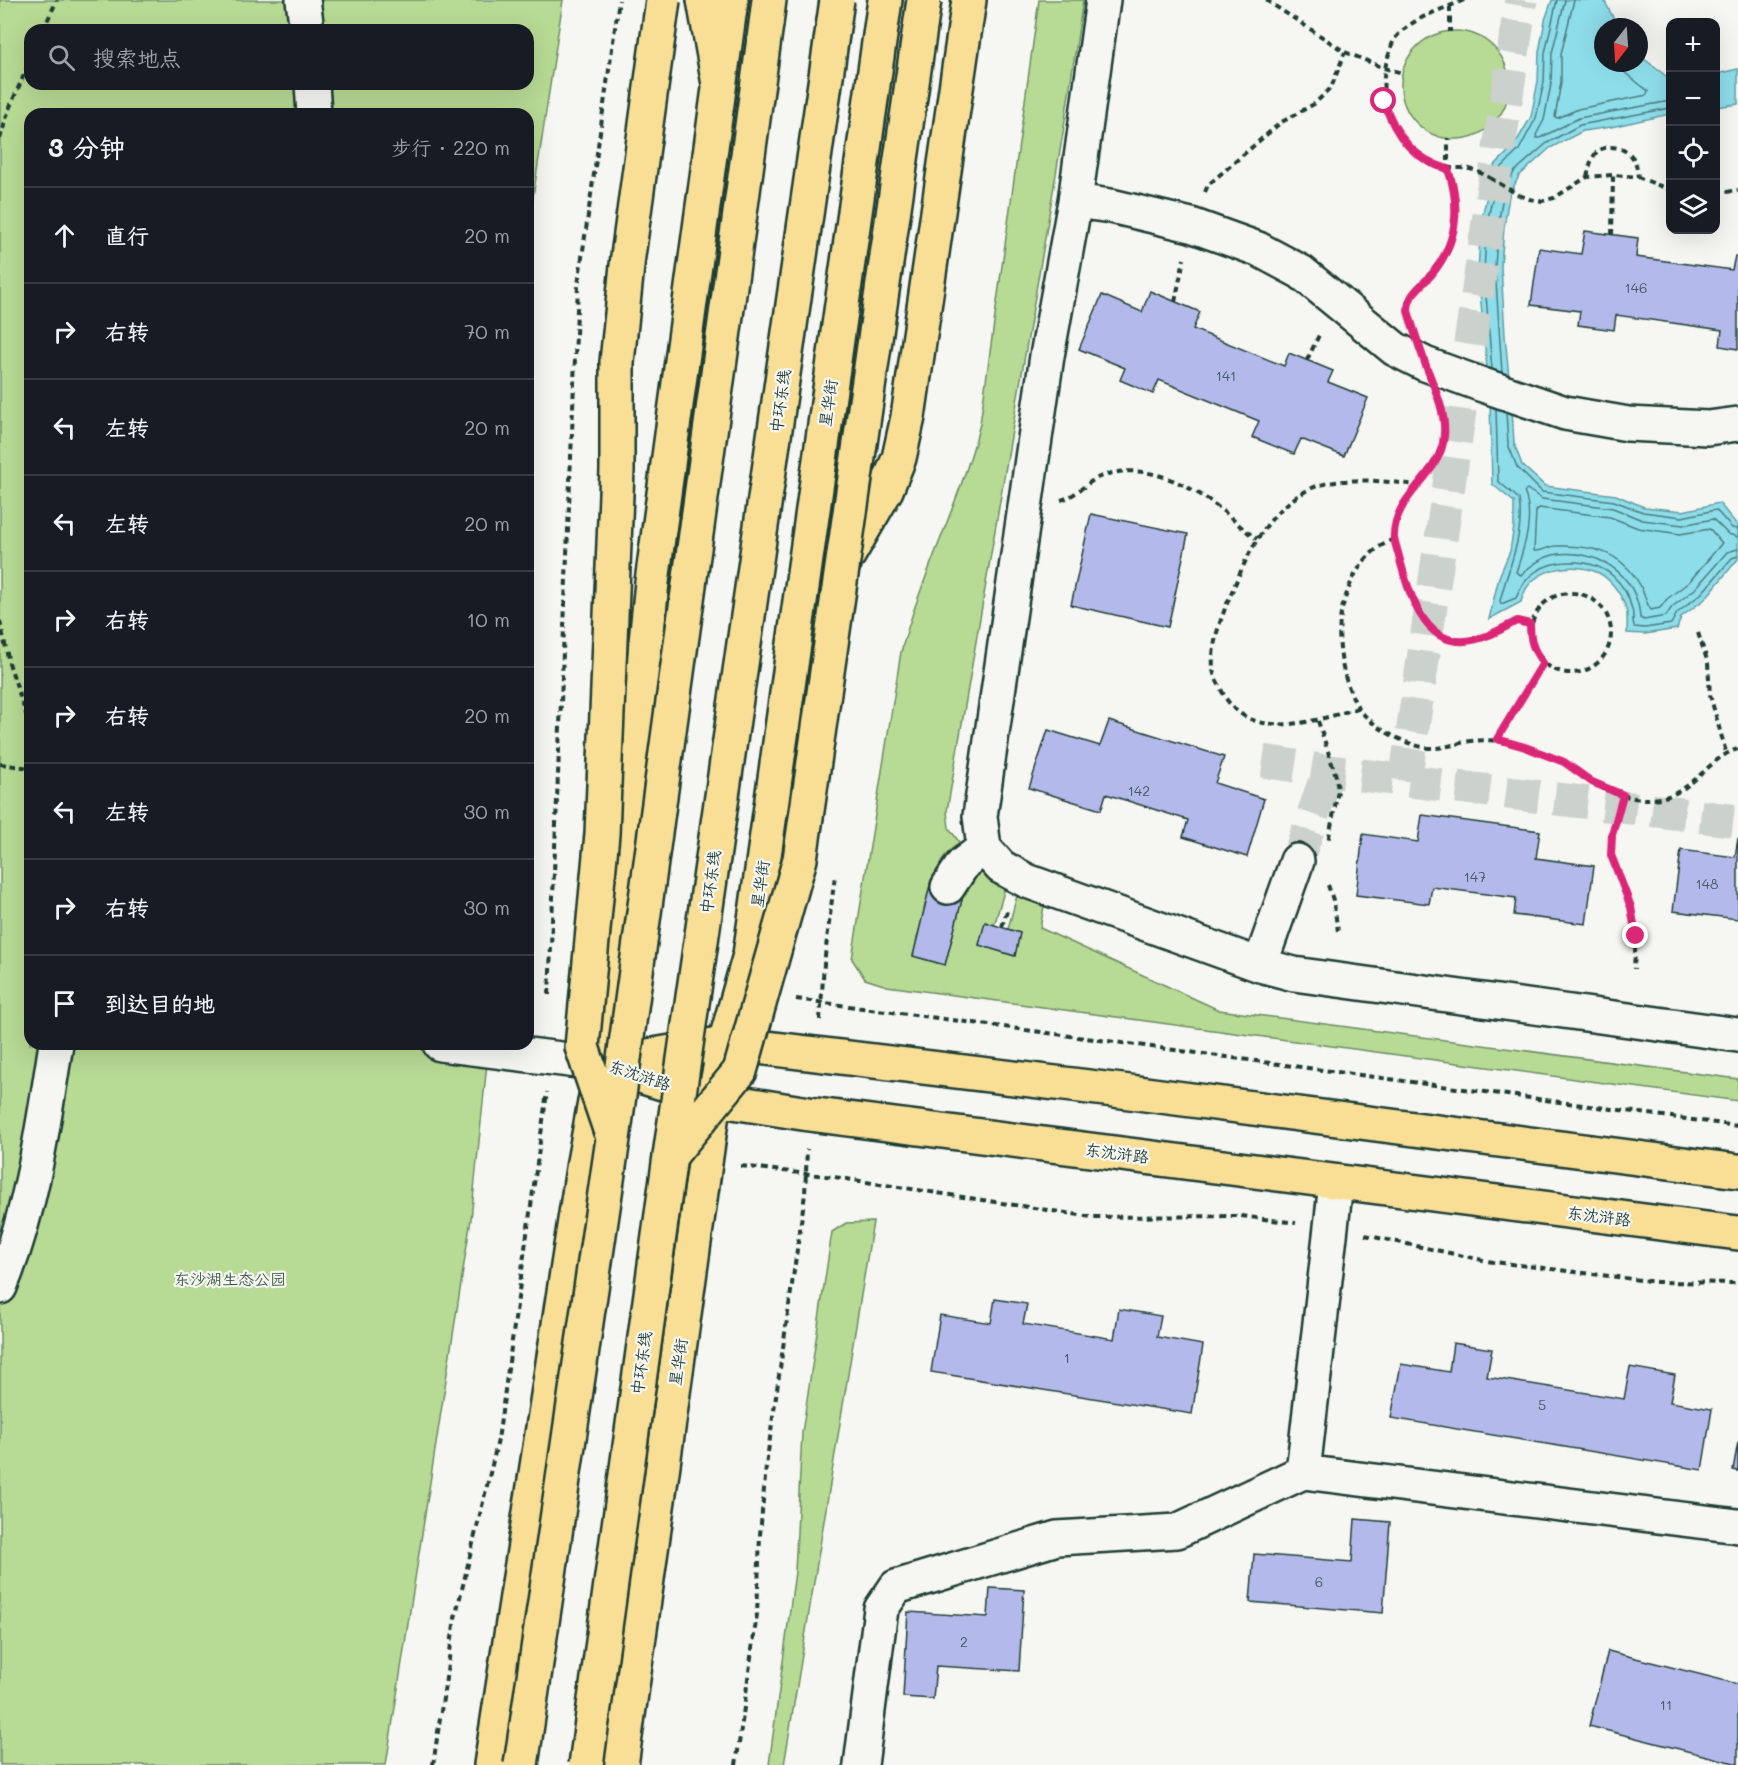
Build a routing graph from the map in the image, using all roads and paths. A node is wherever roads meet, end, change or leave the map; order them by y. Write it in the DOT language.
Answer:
graph roads {
  1 [pos="57,0"];
  2 [pos="303,0"];
  3 [pos="618,0"];
  4 [pos="663,0"];
  5 [pos="704,0"];
  6 [pos="731,0"];
  7 [pos="769,0"];
  8 [pos="837,0"];
  9 [pos="885,0"];
  10 [pos="924,0"];
  11 [pos="969,0"];
  12 [pos="1103,0"];
  13 [pos="1266,0"];
  14 [pos="1464,0"];
  15 [pos="1450,7"];
  16 [pos="46,24"];
  17 [pos="306,24"];
  18 [pos="1450,32"];
  19 [pos="1345,52"];
  20 [pos="1384,68"];
  21 [pos="1403,73"];
  22 [pos="24,75"];
  23 [pos="719,84"];
  24 [pos="312,90"];
  25 [pos="314,108"];
  26 [pos="1448,138"];
  27 [pos="0,139"];
  28 [pos="1448,169"];
  29 [pos="1613,175"];
  30 [pos="1587,177"];
  31 [pos="1638,177"];
  32 [pos="1666,188"];
  33 [pos="1738,190"];
  34 [pos="1720,193"];
  35 [pos="1075,201"];
  36 [pos="1191,225"];
  37 [pos="1612,235"];
  38 [pos="1175,302"];
  39 [pos="1425,364"];
  40 [pos="1738,424"];
  41 [pos="1416,485"];
  42 [pos="1057,501"];
  43 [pos="1257,539"];
  44 [pos="1394,539"];
  45 [pos="0,621"];
  46 [pos="1530,624"];
  47 [pos="1698,633"];
  48 [pos="794,647"];
  49 [pos="1543,663"];
  50 [pos="24,708"];
  51 [pos="1358,708"];
  52 [pos="1318,721"];
  53 [pos="1497,739"];
  54 [pos="1738,748"];
  55 [pos="1726,752"];
  56 [pos="0,764"];
  57 [pos="24,767"];
  58 [pos="1623,795"];
  59 [pos="1327,846"];
  60 [pos="984,848"];
  61 [pos="1297,861"];
  62 [pos="836,870"];
  63 [pos="1327,882"];
  64 [pos="948,887"];
  65 [pos="1338,931"];
  66 [pos="1260,965"];
  67 [pos="1634,969"];
  68 [pos="549,988"];
  69 [pos="741,993"];
  70 [pos="609,996"];
  71 [pos="549,999"];
  72 [pos="822,1002"];
  73 [pos="1738,1035"];
  74 [pos="725,1043"];
  75 [pos="55,1050"];
  76 [pos="496,1050"];
  77 [pos="817,1054"];
  78 [pos="552,1056"];
  79 [pos="602,1064"];
  80 [pos="714,1100"];
  81 [pos="809,1114"];
  82 [pos="1738,1126"];
  83 [pos="613,1139"];
  84 [pos="670,1156"];
  85 [pos="705,1162"];
  86 [pos="1738,1171"];
  87 [pos="806,1173"];
  88 [pos="1336,1183"];
  89 [pos="1330,1228"];
  90 [pos="1738,1233"];
  91 [pos="1738,1284"];
  92 [pos="0,1287"];
  93 [pos="1303,1472"];
  94 [pos="1738,1526"];
  95 [pos="433,1765"];
  96 [pos="491,1765"];
  97 [pos="521,1765"];
  98 [pos="586,1765"];
  99 [pos="621,1765"];
  100 [pos="736,1765"];
  101 [pos="861,1765"];
  1 -- 16 [label="path"];
  2 -- 17 [label="street"];
  3 -- 68 [label="path"];
  4 -- 83 [label="main road, bridge"];
  5 -- 23 [label="main road"];
  6 -- 23 [label="main road"];
  7 -- 83 [label="main road, bridge"];
  8 -- 84 [label="main road, 中环东线, bridge"];
  9 -- 48 [label="main road, 星华街"];
  10 -- 84 [label="main road, bridge"];
  11 -- 48 [label="main road"];
  12 -- 35 [label="street"];
  13 -- 19 [label="path"];
  14 -- 15 [label="path"];
  15 -- 18 [label="path"];
  15 -- 20 [label="path"];
  19 -- 20 [label="path"];
  19 -- 36 [label="path"];
  20 -- 21 [label="path"];
  20 -- 28 [label="path"];
  22 -- 27 [label="path"];
  23 -- 70 [label="main road"];
  24 -- 25 [label="street"];
  26 -- 28 [label="path"];
  28 -- 30 [label="path, bridge"];
  28 -- 39 [label="path"];
  29 -- 30 [label="path"];
  29 -- 31 [label="path"];
  29 -- 37 [label="path"];
  30 -- 31 [label="path"];
  31 -- 32 [label="path"];
  33 -- 34 [label="path"];
  35 -- 36 [label="street"];
  35 -- 60 [label="street"];
  36 -- 38 [label="path"];
  36 -- 39 [label="street"];
  39 -- 40 [label="street"];
  39 -- 41 [label="path"];
  41 -- 43 [label="path"];
  41 -- 44 [label="path"];
  42 -- 43 [label="path"];
  43 -- 52 [label="path"];
  44 -- 46 [label="path"];
  44 -- 51 [label="path"];
  45 -- 50 [label="path"];
  46 -- 49 [label="path"];
  46 -- 49 [label="path"];
  47 -- 55 [label="path"];
  48 -- 69 [label="main road, 星华街"];
  49 -- 53 [label="path"];
  51 -- 52 [label="path"];
  51 -- 53 [label="path"];
  52 -- 59 [label="path"];
  53 -- 58 [label="path"];
  54 -- 55 [label="path"];
  55 -- 58 [label="path"];
  56 -- 57 [label="path"];
  58 -- 67 [label="path"];
  60 -- 64 [label="street"];
  60 -- 66 [label="street"];
  61 -- 66 [label="street"];
  62 -- 72 [label="path"];
  63 -- 65 [label="path"];
  66 -- 73 [label="street"];
  68 -- 70 [label="path"];
  68 -- 71 [label="path"];
  69 -- 72 [label="path"];
  69 -- 74 [label="main road, 星华街"];
  70 -- 79 [label="main road"];
  72 -- 77 [label="path"];
  72 -- 82 [label="path"];
  74 -- 77 [label="main road, 东沈浒路"];
  74 -- 79 [label="main road, 东沈浒路"];
  74 -- 80 [label="main road, 星华街"];
  75 -- 92 [label="street"];
  76 -- 78 [label="street"];
  77 -- 86 [label="main road, 东沈浒路"];
  78 -- 79 [label="street"];
  78 -- 95 [label="path"];
  79 -- 80 [label="main road, 东沈浒路"];
  79 -- 96 [label="main road"];
  80 -- 81 [label="main road, 东沈浒路"];
  80 -- 85 [label="main road, 星华街"];
  81 -- 87 [label="path"];
  81 -- 88 [label="main road, 东沈浒路"];
  83 -- 97 [label="main road, bridge"];
  84 -- 98 [label="main road, 中环东线, bridge"];
  85 -- 87 [label="path"];
  85 -- 99 [label="main road, 星华街"];
  87 -- 89 [label="path"];
  87 -- 100 [label="path"];
  88 -- 89 [label="street"];
  88 -- 90 [label="main road, 东沈浒路"];
  89 -- 91 [label="path"];
  89 -- 93 [label="street"];
  93 -- 94 [label="street"];
  93 -- 101 [label="street"];
}
